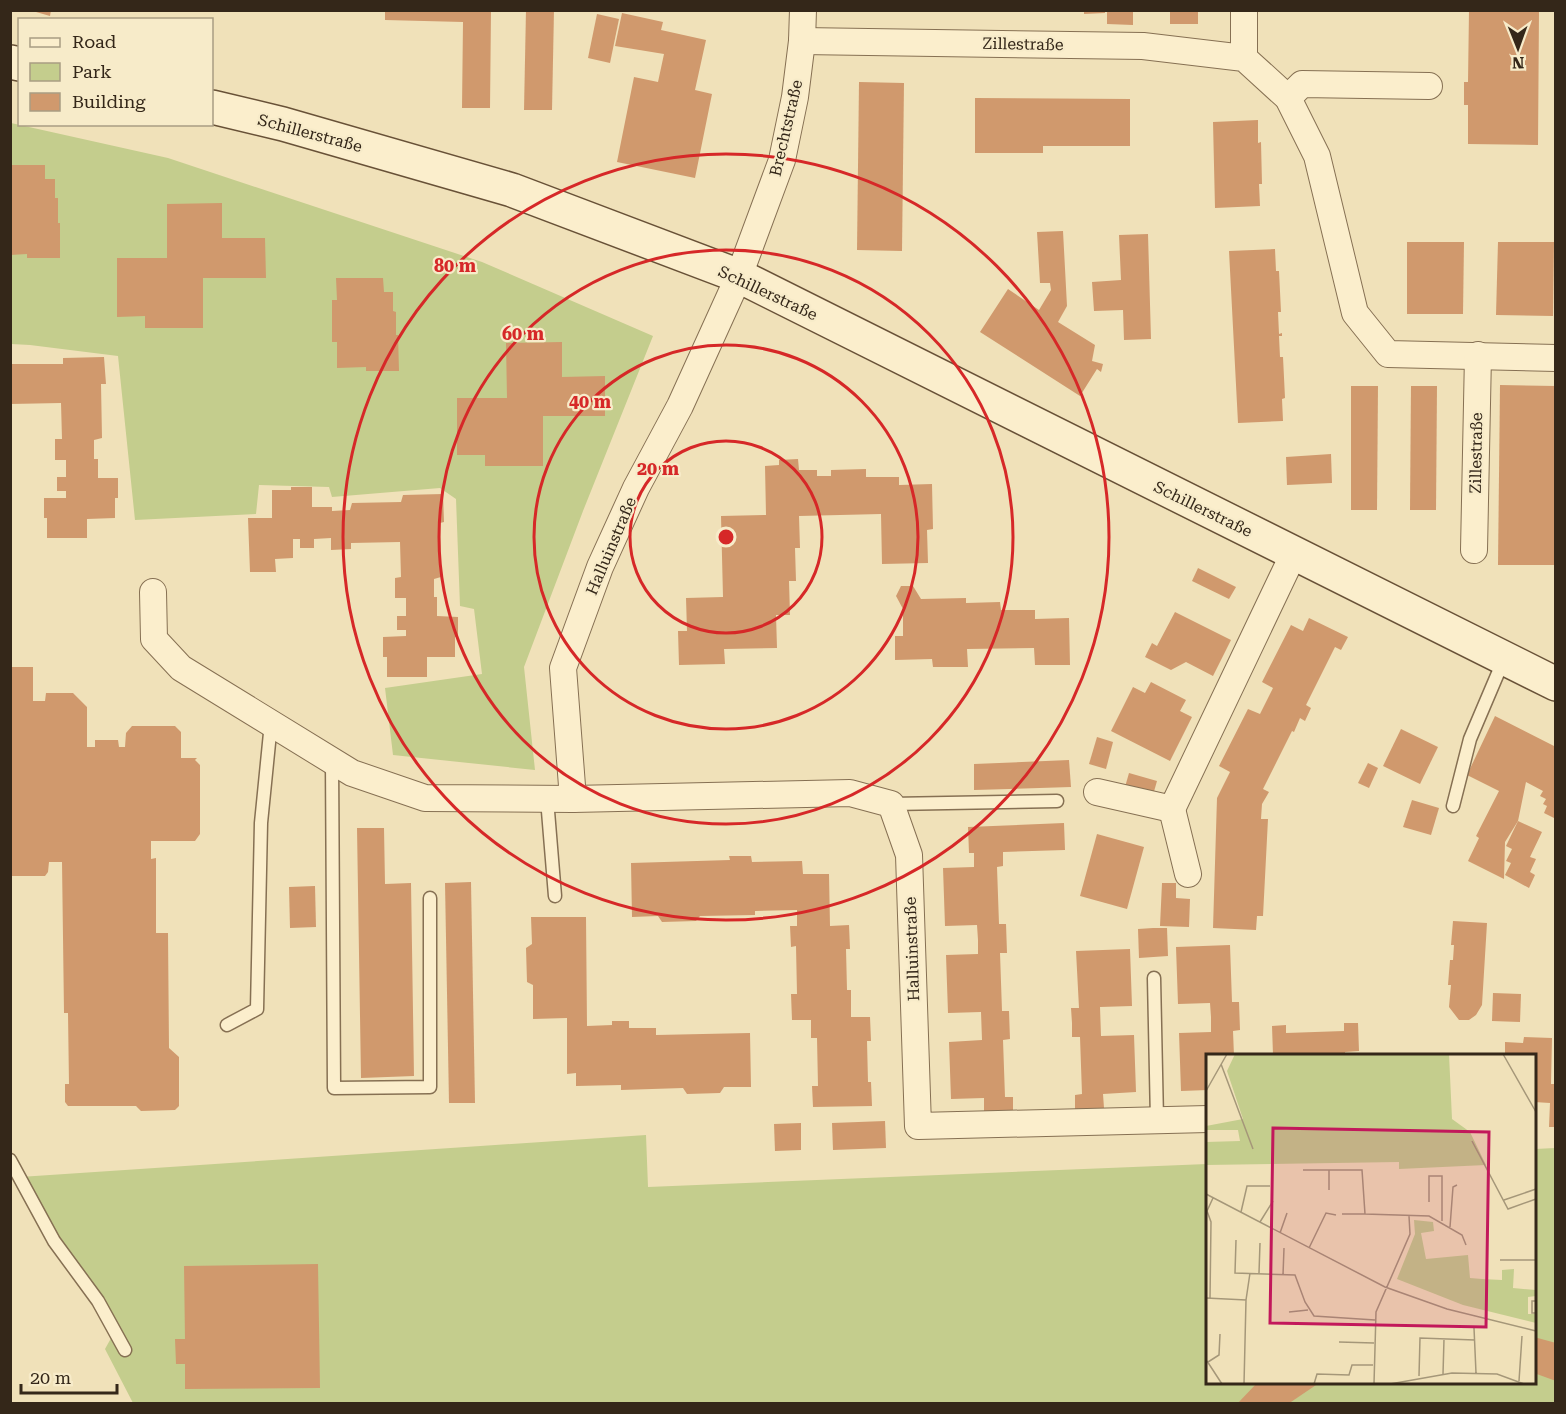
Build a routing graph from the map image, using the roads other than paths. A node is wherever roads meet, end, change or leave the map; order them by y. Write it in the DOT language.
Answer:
graph roads {
  1 [pos="803,10"];
  2 [pos="1244,10"];
  3 [pos="802,41"];
  4 [pos="1244,58"];
  5 [pos="1429,86"];
  6 [pos="1288,98"];
  7 [pos="213,108"];
  8 [pos="739,276"];
  9 [pos="1478,355"];
  10 [pos="1556,358"];
  11 [pos="1474,550"];
  12 [pos="1294,554"];
  13 [pos="153,591"];
  14 [pos="1504,658"];
  15 [pos="1556,684"];
  16 [pos="271,722"];
  17 [pos="332,760"];
  18 [pos="1097,792"];
  19 [pos="547,799"];
  20 [pos="573,799"];
  21 [pos="1057,801"];
  22 [pos="891,804"];
  23 [pos="1453,806"];
  24 [pos="1172,809"];
  25 [pos="1188,873"];
  26 [pos="555,896"];
  27 [pos="430,898"];
  28 [pos="1154,978"];
  29 [pos="227,1025"];
  30 [pos="1206,1119"];
  31 [pos="1157,1120"];
  32 [pos="10,1160"];
  33 [pos="125,1350"];
  1 -- 3 [label="street, Brechtstraße"];
  2 -- 4 [label="street"];
  3 -- 4 [label="street, Zillestraße"];
  3 -- 8 [label="street, Brechtstraße"];
  4 -- 6 [label="street"];
  5 -- 6 [label="street"];
  6 -- 9 [label="street"];
  7 -- 8 [label="main road, Schillerstraße"];
  8 -- 12 [label="main road, Schillerstraße"];
  8 -- 20 [label="street, Halluinstraße"];
  9 -- 10 [label="street"];
  9 -- 11 [label="street, Zillestraße"];
  12 -- 14 [label="main road, Schillerstraße"];
  12 -- 24 [label="street"];
  13 -- 16 [label="street"];
  14 -- 15 [label="main road, Schillerstraße"];
  14 -- 23 [label="lane"];
  16 -- 17 [label="street"];
  16 -- 29 [label="lane"];
  17 -- 19 [label="street"];
  17 -- 27 [label="lane"];
  18 -- 24 [label="street"];
  19 -- 20 [label="street"];
  19 -- 26 [label="lane"];
  20 -- 22 [label="street"];
  21 -- 22 [label="lane"];
  22 -- 31 [label="street, Halluinstraße"];
  24 -- 25 [label="street"];
  28 -- 31 [label="lane"];
  30 -- 31 [label="street, Halluinstraße"];
  32 -- 33 [label="lane"];
}
